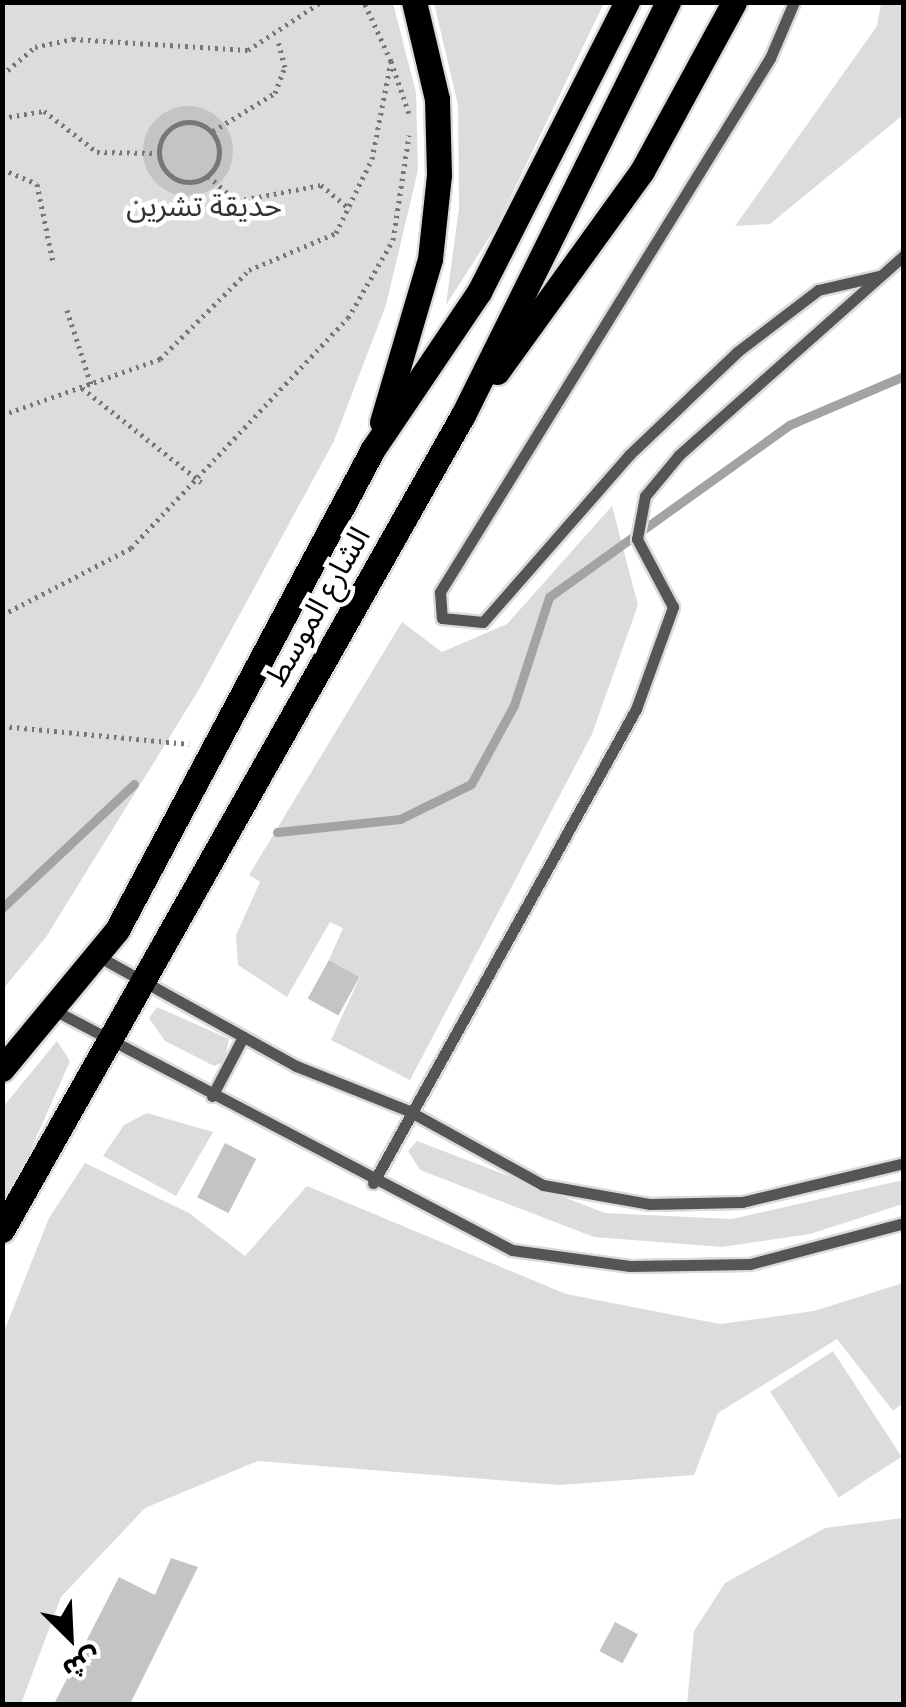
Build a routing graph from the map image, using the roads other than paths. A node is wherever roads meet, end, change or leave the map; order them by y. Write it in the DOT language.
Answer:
graph roads {
  1 [pos="414,2"];
  2 [pos="627,2"];
  3 [pos="668,2"];
  4 [pos="734,2"];
  5 [pos="794,2"];
  6 [pos="904,255"];
  7 [pos="879,276"];
  8 [pos="463,414"];
  9 [pos="373,449"];
  10 [pos="96,954"];
  11 [pos="143,980"];
  12 [pos="52,1008"];
  13 [pos="244,1036"];
  14 [pos="108,1040"];
  15 [pos="2,1069"];
  16 [pos="212,1096"];
  17 [pos="409,1112"];
  18 [pos="904,1164"];
  19 [pos="373,1183"];
  20 [pos="904,1223"];
  21 [pos="2,1230"];
  1 -- 9 [label="main road"];
  2 -- 9 [label="main road, الشارع الموسط"];
  3 -- 8 [label="main road, الشارع الموسط"];
  4 -- 8 [label="main road"];
  5 -- 7 [label="lane"];
  6 -- 7 [label="lane"];
  7 -- 17 [label="lane"];
  8 -- 11 [label="main road, الشارع الموسط"];
  9 -- 10 [label="main road, الشارع الموسط"];
  10 -- 11 [label="lane"];
  10 -- 12 [label="main road, الشارع الموسط"];
  11 -- 13 [label="lane"];
  11 -- 14 [label="main road, الشارع الموسط"];
  12 -- 14 [label="lane"];
  12 -- 15 [label="main road, الشارع الموسط"];
  13 -- 16 [label="lane"];
  13 -- 17 [label="lane"];
  14 -- 16 [label="lane"];
  14 -- 21 [label="main road, الشارع الموسط"];
  16 -- 19 [label="lane"];
  17 -- 18 [label="lane"];
  17 -- 19 [label="lane"];
  19 -- 20 [label="lane"];
}
